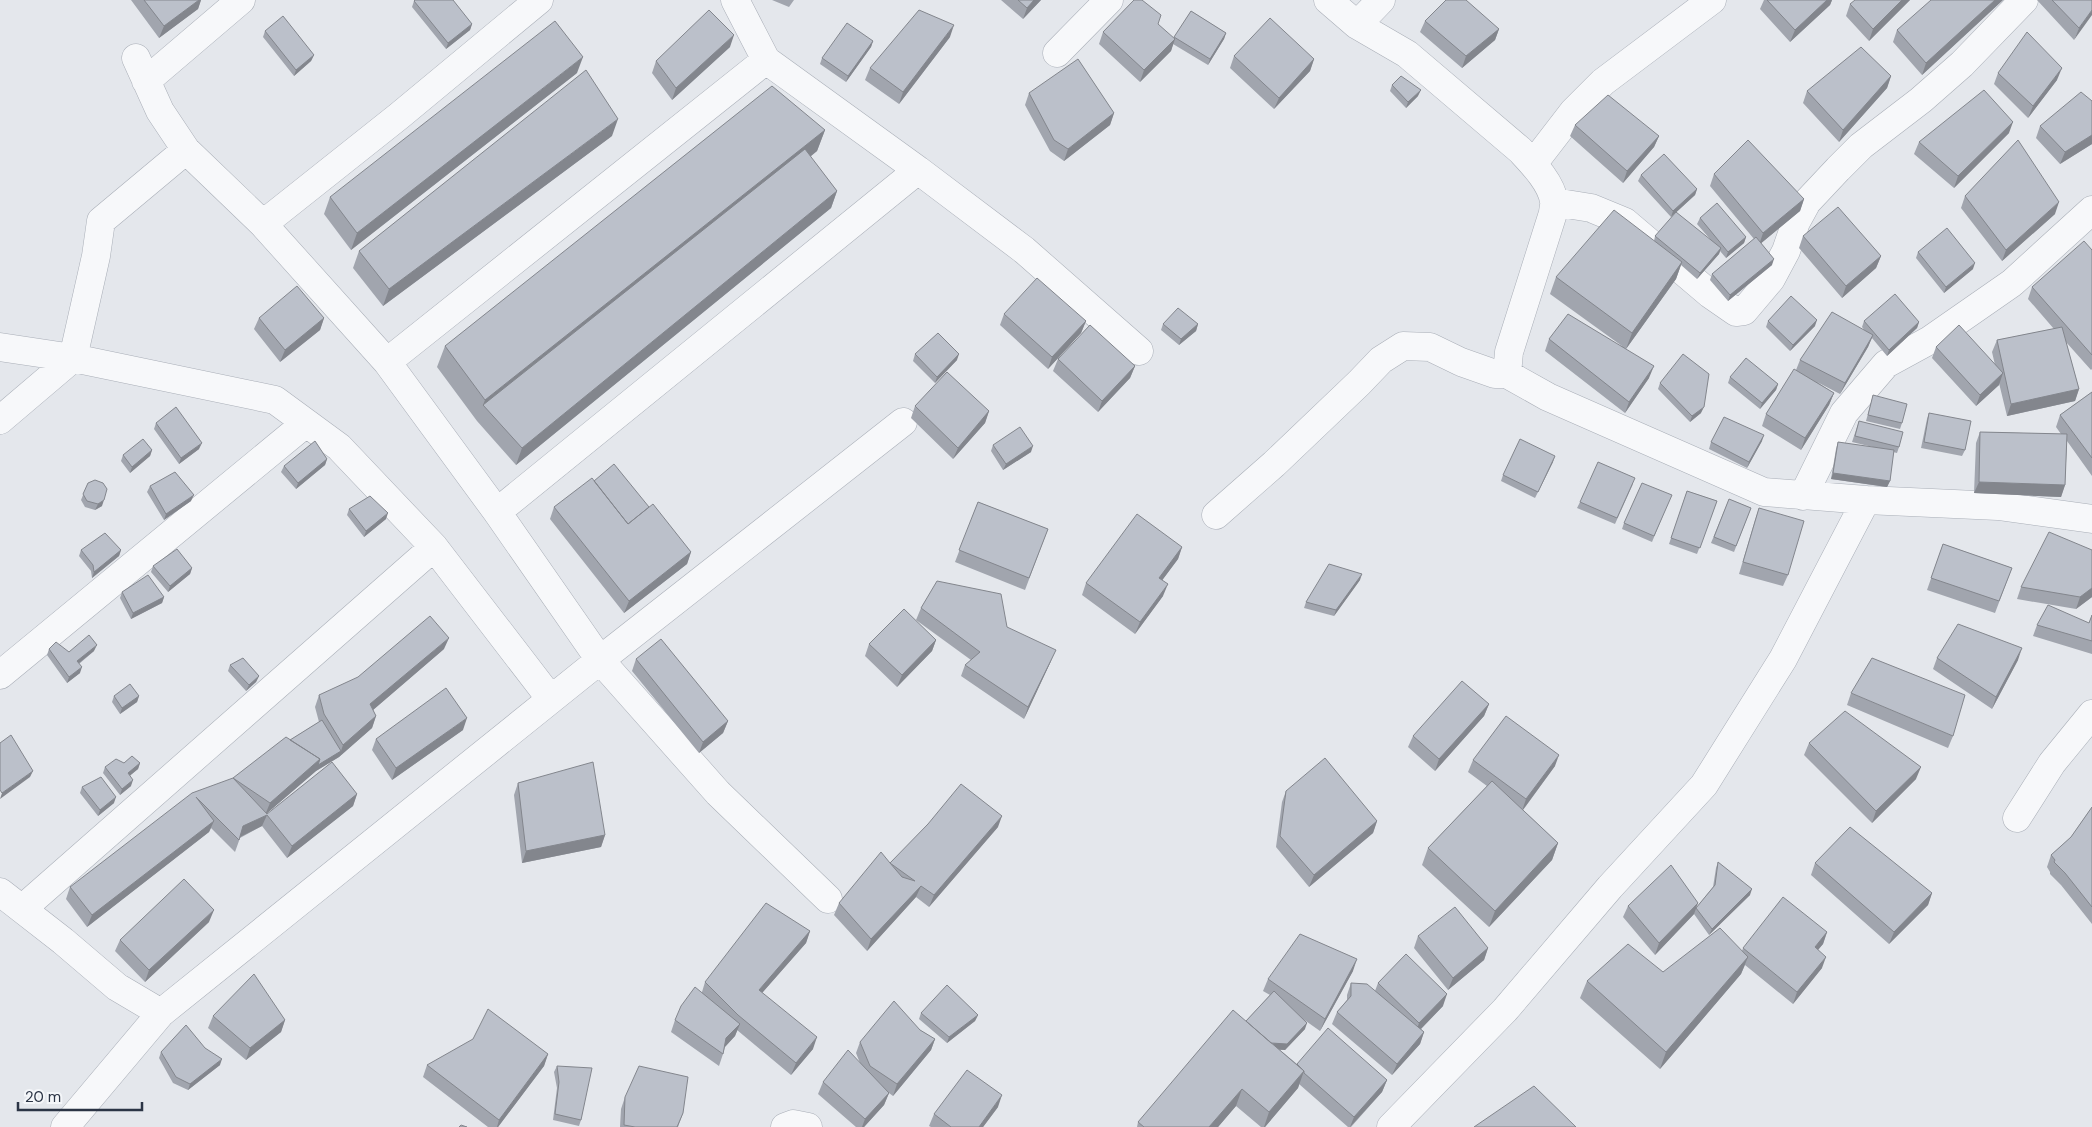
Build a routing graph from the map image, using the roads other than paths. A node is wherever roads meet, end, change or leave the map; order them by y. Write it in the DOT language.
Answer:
graph roads {
  1 [pos="241,0"];
  2 [pos="539,0"];
  3 [pos="735,0"];
  4 [pos="1109,0"];
  5 [pos="1328,0"];
  6 [pos="1380,0"];
  7 [pos="1712,0"];
  8 [pos="2024,0"];
  9 [pos="1357,25"];
  10 [pos="1057,53"];
  11 [pos="766,60"];
  12 [pos="186,150"];
  13 [pos="1533,164"];
  14 [pos="918,170"];
  15 [pos="1554,202"];
  16 [pos="2092,210"];
  17 [pos="263,224"];
  18 [pos="0,347"];
  19 [pos="1139,351"];
  20 [pos="73,358"];
  21 [pos="387,362"];
  22 [pos="1507,374"];
  23 [pos="0,420"];
  24 [pos="902,422"];
  25 [pos="306,423"];
  26 [pos="1804,496"];
  27 [pos="1866,500"];
  28 [pos="497,512"];
  29 [pos="1216,515"];
  30 [pos="2092,519"];
  31 [pos="434,547"];
  32 [pos="600,660"];
  33 [pos="0,675"];
  34 [pos="550,698"];
  35 [pos="2092,714"];
  36 [pos="2017,818"];
  37 [pos="0,892"];
  38 [pos="828,899"];
  39 [pos="22,909"];
  40 [pos="161,1013"];
  41 [pos="65,1127"];
  42 [pos="785,1127"];
  43 [pos="808,1127"];
  44 [pos="1391,1127"];
  1 -- 12 [label="street"];
  2 -- 17 [label="street"];
  3 -- 11 [label="street"];
  4 -- 10 [label="street"];
  5 -- 9 [label="street"];
  6 -- 9 [label="street"];
  7 -- 13 [label="street"];
  8 -- 15 [label="street"];
  9 -- 13 [label="street"];
  11 -- 14 [label="street"];
  11 -- 21 [label="street"];
  12 -- 17 [label="street"];
  12 -- 20 [label="street"];
  13 -- 15 [label="street"];
  14 -- 19 [label="street"];
  14 -- 28 [label="street"];
  15 -- 22 [label="street"];
  16 -- 26 [label="street"];
  17 -- 21 [label="street"];
  18 -- 20 [label="street"];
  20 -- 23 [label="street"];
  20 -- 25 [label="street"];
  21 -- 28 [label="street"];
  22 -- 26 [label="street"];
  22 -- 29 [label="street"];
  24 -- 32 [label="street"];
  25 -- 31 [label="street"];
  25 -- 33 [label="street"];
  26 -- 27 [label="street"];
  27 -- 30 [label="street"];
  27 -- 44 [label="street"];
  28 -- 32 [label="street"];
  31 -- 34 [label="street"];
  31 -- 39 [label="street"];
  32 -- 34 [label="street"];
  32 -- 38 [label="street"];
  34 -- 40 [label="street"];
  35 -- 36 [label="street"];
  37 -- 39 [label="street"];
  39 -- 40 [label="street"];
  40 -- 41 [label="street"];
  42 -- 43 [label="street"];
}
